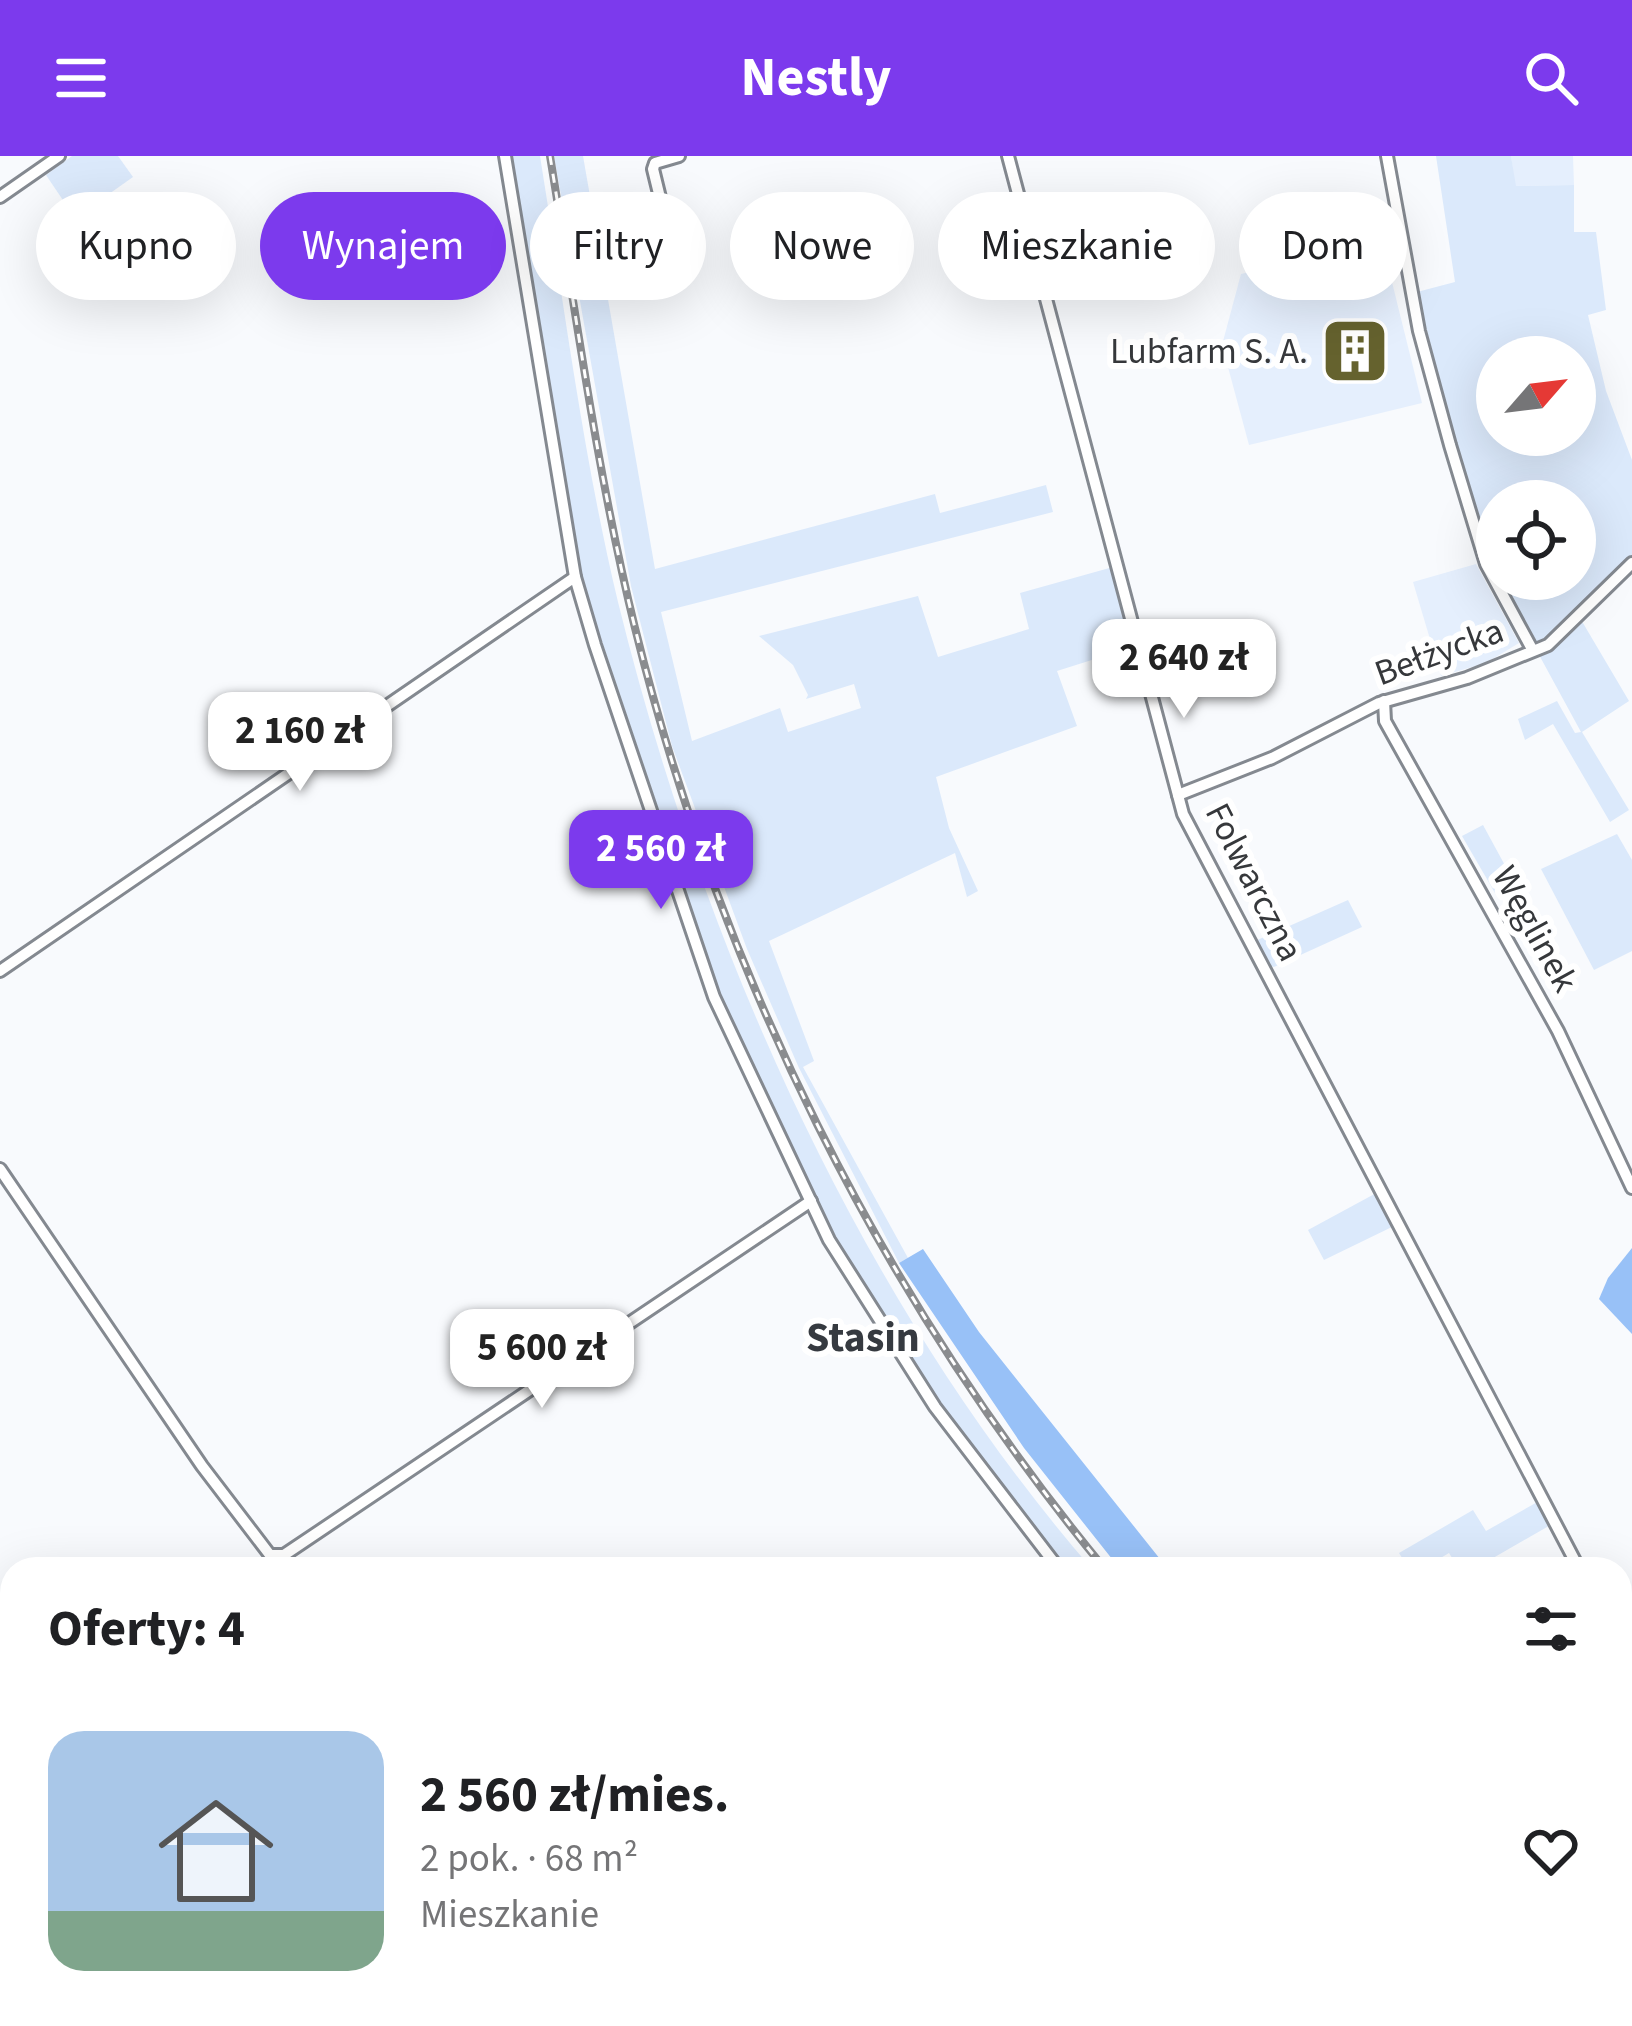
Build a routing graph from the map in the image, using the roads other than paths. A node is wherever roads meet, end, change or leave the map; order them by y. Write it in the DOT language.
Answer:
graph roads {
  1 [pos="59,156"];
  2 [pos="505,156"];
  3 [pos="680,156"];
  4 [pos="1008,156"];
  5 [pos="1388,156"];
  6 [pos="658,192"];
  7 [pos="0,197"];
  8 [pos="1632,562"];
  9 [pos="575,578"];
  10 [pos="1532,650"];
  11 [pos="1384,701"];
  12 [pos="1178,795"];
  13 [pos="0,971"];
  14 [pos="0,1169"];
  15 [pos="1632,1188"];
  16 [pos="811,1202"];
  17 [pos="1050,1557"];
  18 [pos="1573,1557"];
  1 -- 7 [label="street"];
  2 -- 9 [label="street"];
  3 -- 6 [label="street"];
  4 -- 12 [label="street, Folwarczna"];
  5 -- 10 [label="street"];
  8 -- 10 [label="street, Bełżycka"];
  9 -- 13 [label="street"];
  9 -- 16 [label="street"];
  10 -- 11 [label="street, Bełżycka"];
  11 -- 12 [label="street, Bełżycka"];
  11 -- 15 [label="street, Węglinek"];
  12 -- 18 [label="street, Folwarczna"];
  14 -- 16 [label="street"];
  16 -- 17 [label="street"];
}
